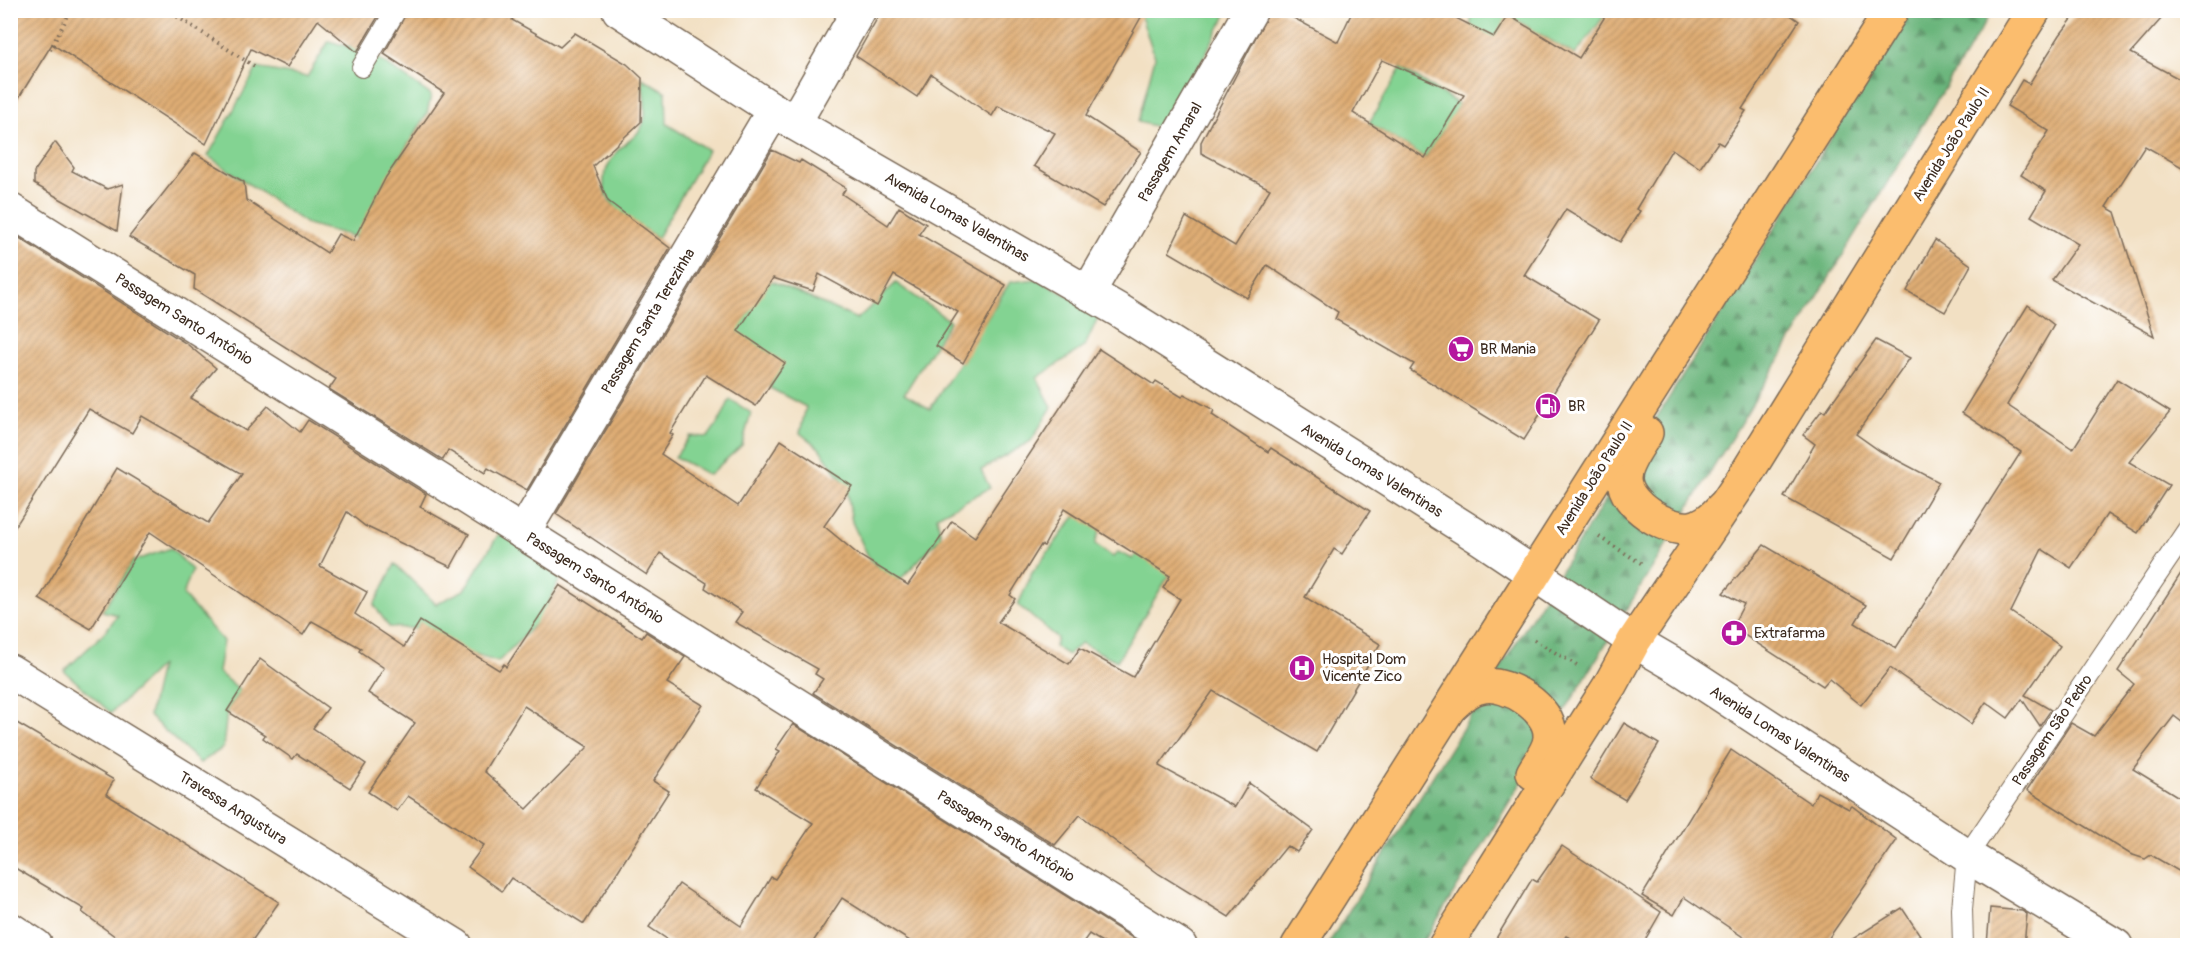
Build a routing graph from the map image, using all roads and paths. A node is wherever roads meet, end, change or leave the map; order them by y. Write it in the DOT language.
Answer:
graph roads {
  1 [pos="70,10"];
  2 [pos="166,10"];
  3 [pos="396,10"];
  4 [pos="619,10"];
  5 [pos="859,10"];
  6 [pos="1251,10"];
  7 [pos="1892,10"];
  8 [pos="2034,10"];
  9 [pos="50,50"];
  10 [pos="362,67"];
  11 [pos="257,68"];
  12 [pos="784,116"];
  13 [pos="10,210"];
  14 [pos="1088,293"];
  15 [pos="1652,386"];
  16 [pos="1728,502"];
  17 [pos="1568,518"];
  18 [pos="2187,529"];
  19 [pos="523,533"];
  20 [pos="1535,573"];
  21 [pos="1675,584"];
  22 [pos="1503,621"];
  23 [pos="1634,642"];
  24 [pos="10,671"];
  25 [pos="1610,685"];
  26 [pos="1448,708"];
  27 [pos="1517,830"];
  28 [pos="1967,856"];
  29 [pos="10,929"];
  30 [pos="36,945"];
  31 [pos="456,945"];
  32 [pos="1180,945"];
  33 [pos="1298,945"];
  34 [pos="1445,945"];
  35 [pos="1963,945"];
  36 [pos="2116,945"];
  1 -- 9 [label="path"];
  2 -- 11 [label="path"];
  3 -- 10 [label="lane"];
  4 -- 12 [label="street, Avenida Lomas Valentinas"];
  5 -- 12 [label="street, Passagem Santa Terezinha"];
  6 -- 14 [label="street, Passagem Amaral"];
  7 -- 15 [label="main road, Avenida João Paulo II"];
  8 -- 16 [label="main road, Avenida João Paulo II"];
  12 -- 14 [label="street, Avenida Lomas Valentinas"];
  12 -- 19 [label="street, Passagem Santa Terezinha"];
  13 -- 19 [label="street, Passagem Santo Antônio"];
  14 -- 20 [label="street, Avenida Lomas Valentinas"];
  15 -- 16 [label="main road"];
  15 -- 17 [label="main road, Avenida João Paulo II"];
  16 -- 21 [label="main road, Avenida João Paulo II"];
  17 -- 20 [label="main road, Avenida João Paulo II"];
  17 -- 21 [label="path"];
  18 -- 28 [label="lane, Passagem São Pedro"];
  19 -- 32 [label="street, Passagem Santo Antônio"];
  20 -- 22 [label="main road, Avenida João Paulo II"];
  20 -- 23 [label="street, Avenida Lomas Valentinas"];
  21 -- 23 [label="main road, Avenida João Paulo II"];
  22 -- 25 [label="path"];
  22 -- 26 [label="main road, Avenida João Paulo II"];
  23 -- 25 [label="main road, Avenida João Paulo II"];
  23 -- 28 [label="street, Avenida Lomas Valentinas"];
  24 -- 31 [label="street, Travessa Angustura"];
  25 -- 27 [label="main road, Avenida João Paulo II"];
  26 -- 27 [label="main road"];
  26 -- 33 [label="main road, Avenida João Paulo II"];
  27 -- 34 [label="main road, Avenida João Paulo II"];
  28 -- 35 [label="lane, Passagem São Pedro"];
  28 -- 36 [label="street, Avenida Lomas Valentinas"];
  29 -- 30 [label="street"];
}
